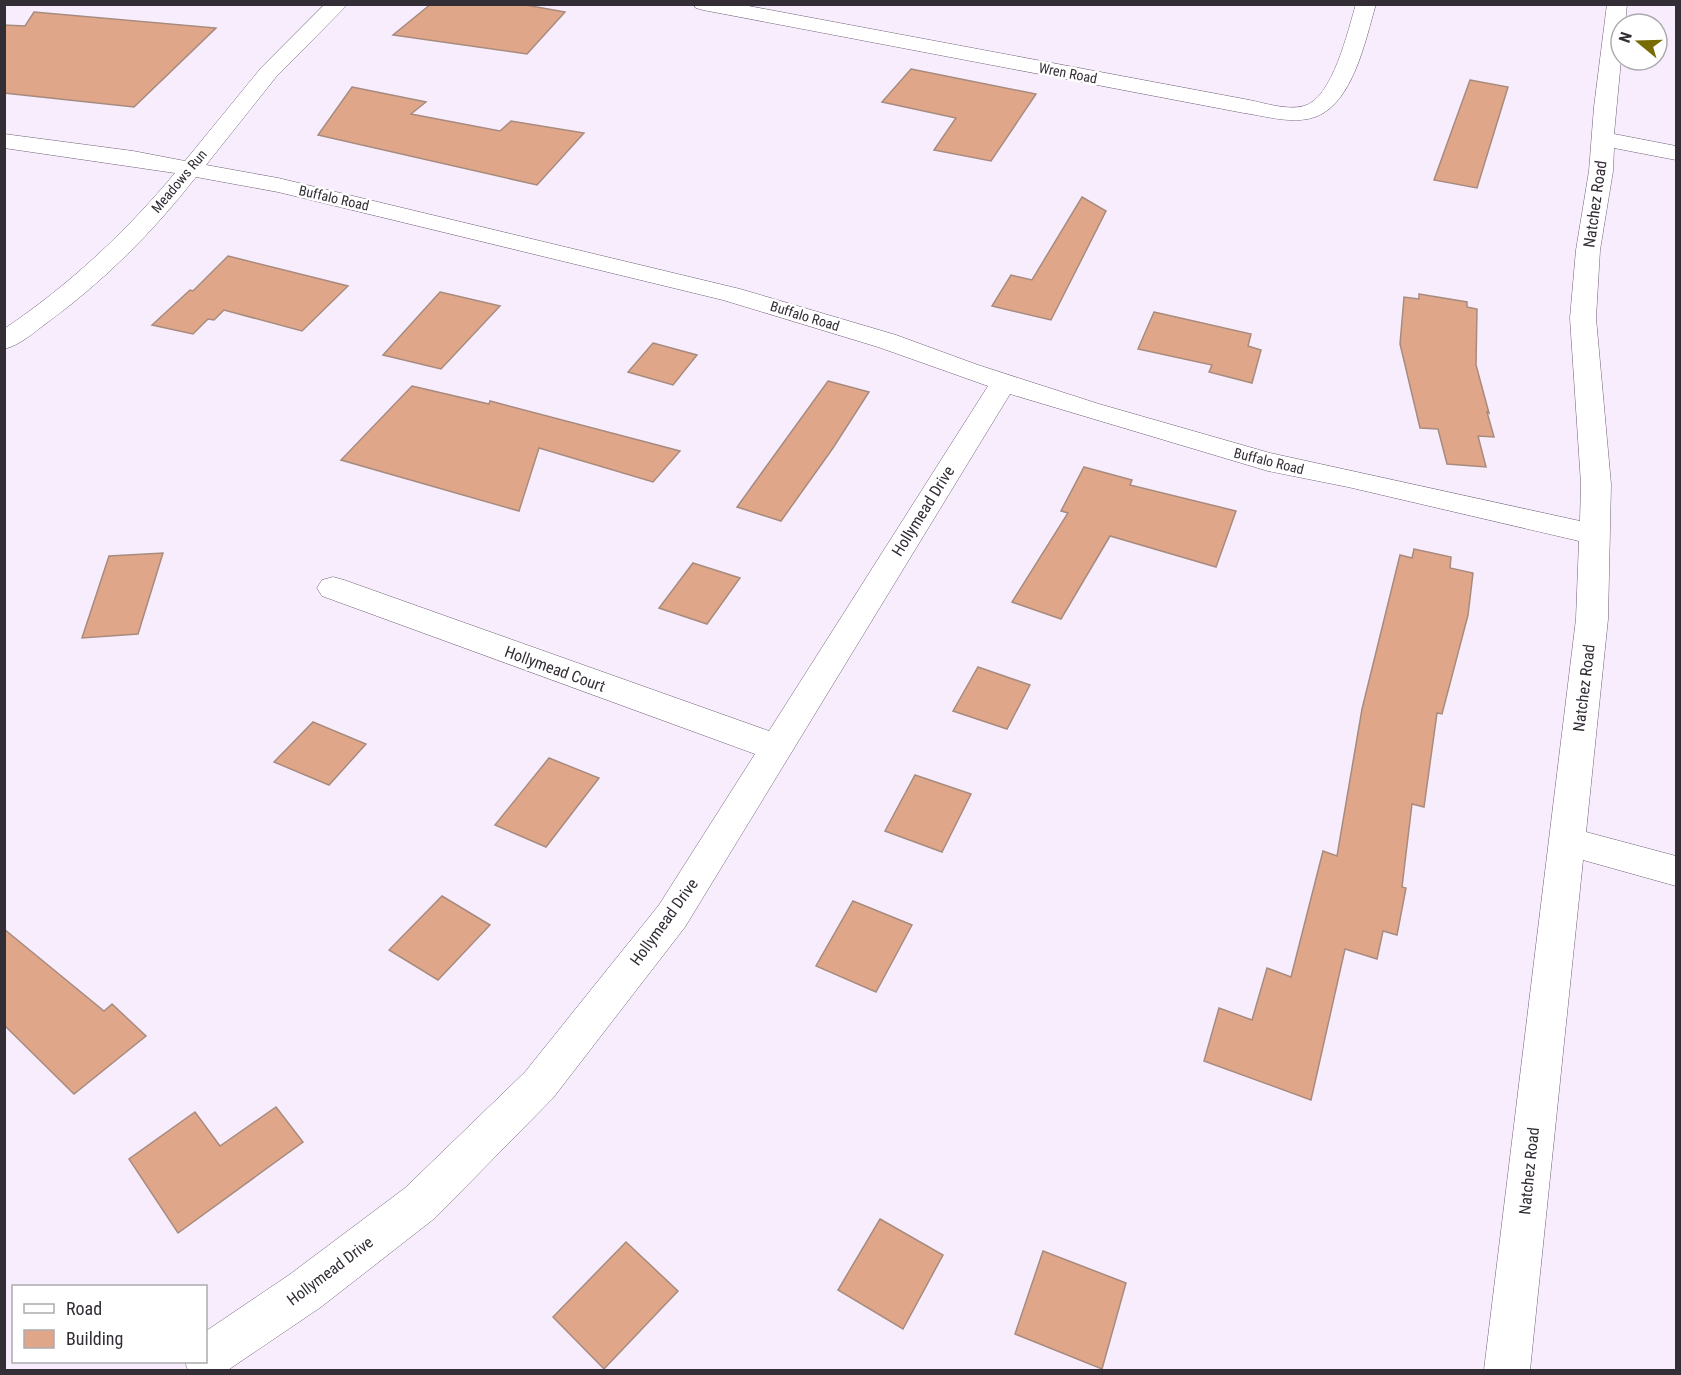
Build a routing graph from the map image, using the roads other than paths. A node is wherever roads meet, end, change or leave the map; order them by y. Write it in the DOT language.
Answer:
graph roads {
  1 [pos="338,4"];
  2 [pos="703,4"];
  3 [pos="1366,4"];
  4 [pos="1617,4"];
  5 [pos="1603,139"];
  6 [pos="4,141"];
  7 [pos="1677,153"];
  8 [pos="190,169"];
  9 [pos="4,341"];
  10 [pos="1004,382"];
  11 [pos="1595,535"];
  12 [pos="333,588"];
  13 [pos="777,748"];
  14 [pos="1566,841"];
  15 [pos="1677,871"];
  16 [pos="207,1357"];
  17 [pos="1507,1371"];
  1 -- 8 [label="street, Meadows Run"];
  2 -- 3 [label="street, Wren Road"];
  4 -- 5 [label="street, Natchez Road"];
  5 -- 7 [label="street"];
  5 -- 11 [label="street, Natchez Road"];
  6 -- 8 [label="street, Buffalo Road"];
  8 -- 9 [label="street, Meadows Run"];
  8 -- 10 [label="street, Buffalo Road"];
  10 -- 11 [label="street, Buffalo Road"];
  10 -- 13 [label="street, Hollymead Drive"];
  11 -- 14 [label="street, Natchez Road"];
  12 -- 13 [label="street, Hollymead Court"];
  13 -- 16 [label="street, Hollymead Drive"];
  14 -- 15 [label="street"];
  14 -- 17 [label="street, Natchez Road"];
}
